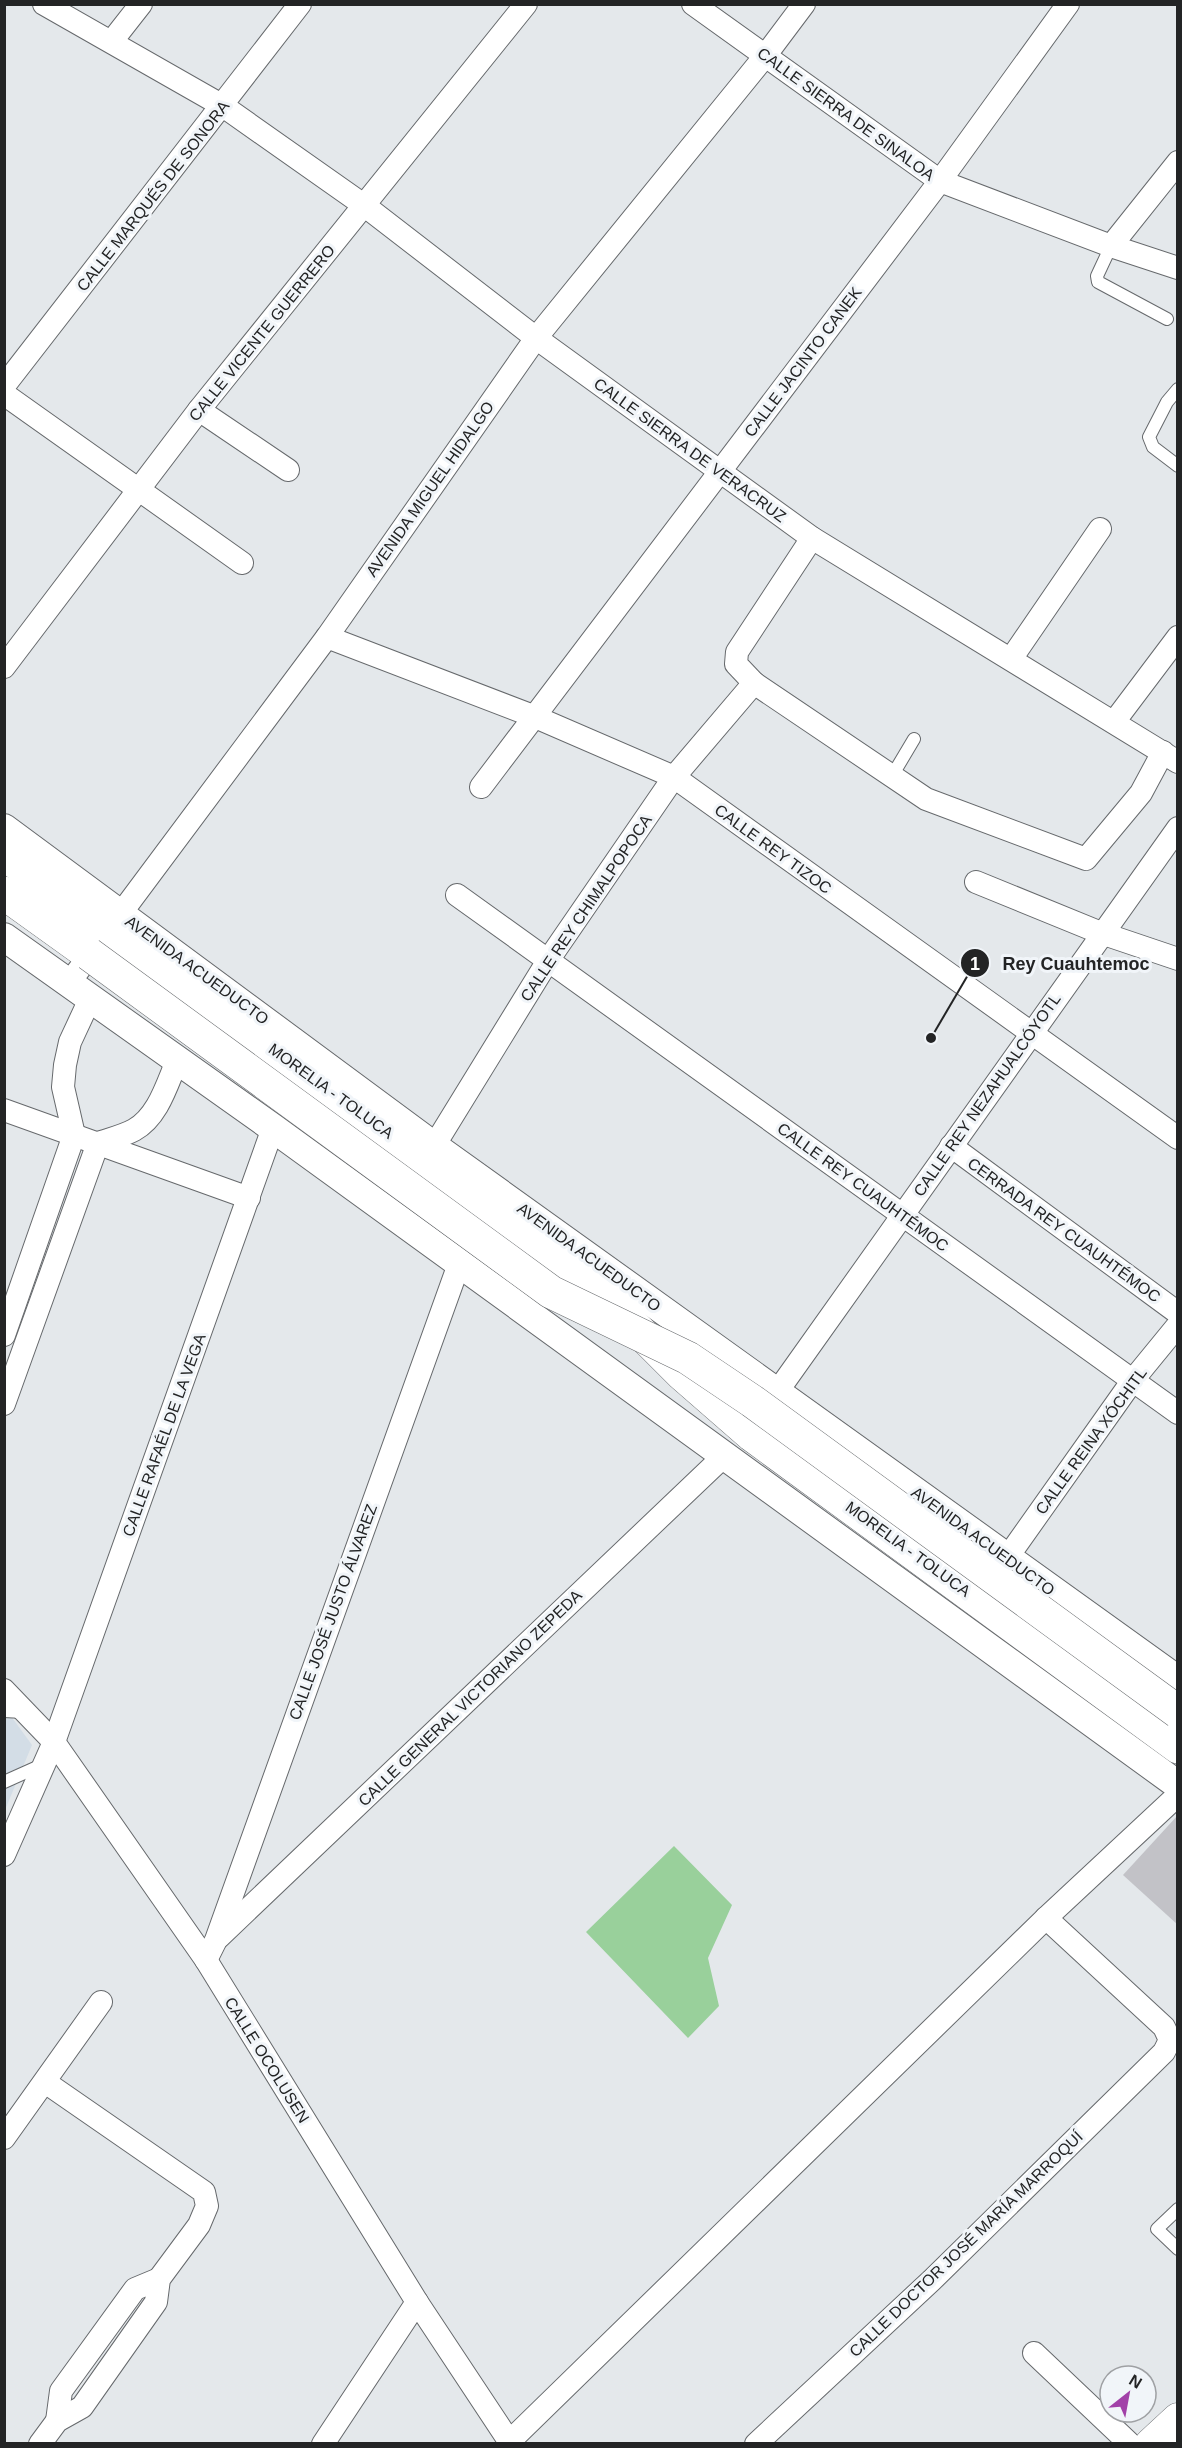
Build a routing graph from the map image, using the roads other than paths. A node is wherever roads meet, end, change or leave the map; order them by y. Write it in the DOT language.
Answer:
graph roads {
  1 [pos="44,4"];
  2 [pos="141,4"];
  3 [pos="300,4"];
  4 [pos="526,4"];
  5 [pos="693,4"];
  6 [pos="804,4"];
  7 [pos="1068,4"];
  8 [pos="112,41"];
  9 [pos="765,56"];
  10 [pos="224,106"];
  11 [pos="1178,162"];
  12 [pos="940,181"];
  13 [pos="365,206"];
  14 [pos="1111,246"];
  15 [pos="1178,268"];
  16 [pos="1167,319"];
  17 [pos="536,338"];
  18 [pos="4,386"];
  19 [pos="1178,389"];
  20 [pos="4,394"];
  21 [pos="199,410"];
  22 [pos="1178,465"];
  23 [pos="288,470"];
  24 [pos="720,472"];
  25 [pos="137,489"];
  26 [pos="1100,530"];
  27 [pos="812,538"];
  28 [pos="242,563"];
  29 [pos="327,636"];
  30 [pos="1178,637"];
  31 [pos="1011,659"];
  32 [pos="4,667"];
  33 [pos="754,683"];
  34 [pos="533,716"];
  35 [pos="1114,722"];
  36 [pos="914,738"];
  37 [pos="1170,757"];
  38 [pos="892,776"];
  39 [pos="674,777"];
  40 [pos="481,787"];
  41 [pos="4,828"];
  42 [pos="1178,828"];
  43 [pos="4,854"];
  44 [pos="976,882"];
  45 [pos="4,893"];
  46 [pos="457,895"];
  47 [pos="105,932"];
  48 [pos="1101,933"];
  49 [pos="4,937"];
  50 [pos="1178,958"];
  51 [pos="549,959"];
  52 [pos="79,991"];
  53 [pos="1031,1034"];
  54 [pos="177,1061"];
  55 [pos="4,1110"];
  56 [pos="273,1128"];
  57 [pos="74,1135"];
  58 [pos="1178,1138"];
  59 [pos="98,1143"];
  60 [pos="434,1146"];
  61 [pos="951,1146"];
  62 [pos="249,1198"];
  63 [pos="901,1215"];
  64 [pos="459,1264"];
  65 [pos="1178,1313"];
  66 [pos="1178,1325"];
  67 [pos="4,1335"];
  68 [pos="1133,1380"];
  69 [pos="777,1392"];
  70 [pos="4,1404"];
  71 [pos="1178,1413"];
  72 [pos="724,1456"];
  73 [pos="1006,1558"];
  74 [pos="1178,1680"];
  75 [pos="4,1690"];
  76 [pos="14,1711"];
  77 [pos="1178,1712"];
  78 [pos="54,1742"];
  79 [pos="1178,1747"];
  80 [pos="44,1764"];
  81 [pos="4,1782"];
  82 [pos="1178,1785"];
  83 [pos="1178,1795"];
  84 [pos="4,1855"];
  85 [pos="1046,1918"];
  86 [pos="211,1950"];
  87 [pos="101,2002"];
  88 [pos="45,2082"];
  89 [pos="4,2138"];
  90 [pos="1178,2209"];
  91 [pos="1178,2249"];
  92 [pos="417,2302"];
  93 [pos="1034,2353"];
  94 [pos="1178,2420"];
  95 [pos="510,2443"];
  96 [pos="40,2444"];
  97 [pos="323,2444"];
  98 [pos="756,2444"];
  99 [pos="1130,2444"];
  100 [pos="1150,2444"];
  1 -- 8 [label="street, CALLE SIERRA DE VERACRUZ"];
  2 -- 8 [label="street"];
  3 -- 10 [label="street, CALLE MARQUÉS DE SONORA"];
  4 -- 13 [label="street, CALLE VICENTE GUERRERO"];
  5 -- 9 [label="street, CALLE SIERRA DE SINALOA"];
  6 -- 9 [label="street, AVENIDA MIGUEL HIDALGO"];
  7 -- 12 [label="street, CALLE JACINTO CANEK"];
  8 -- 10 [label="street, CALLE SIERRA DE VERACRUZ"];
  9 -- 12 [label="street, CALLE SIERRA DE SINALOA"];
  9 -- 17 [label="street, AVENIDA MIGUEL HIDALGO"];
  10 -- 13 [label="street, CALLE SIERRA DE VERACRUZ"];
  10 -- 18 [label="street, CALLE MARQUÉS DE SONORA"];
  11 -- 14 [label="street"];
  12 -- 14 [label="street, CALLE SIERRA DE SINALOA"];
  12 -- 24 [label="street, CALLE JACINTO CANEK"];
  13 -- 17 [label="street, CALLE SIERRA DE VERACRUZ"];
  13 -- 21 [label="street, CALLE VICENTE GUERRERO"];
  14 -- 15 [label="street, CALLE SIERRA DE SINALOA"];
  14 -- 16 [label="lane"];
  17 -- 24 [label="street, CALLE SIERRA DE VERACRUZ"];
  17 -- 29 [label="street, AVENIDA MIGUEL HIDALGO"];
  19 -- 22 [label="lane"];
  20 -- 25 [label="street"];
  21 -- 23 [label="street"];
  21 -- 25 [label="street, CALLE VICENTE GUERRERO"];
  24 -- 27 [label="street, CALLE SIERRA DE VERACRUZ"];
  24 -- 34 [label="street, CALLE JACINTO CANEK"];
  25 -- 28 [label="street"];
  25 -- 32 [label="street, CALLE VICENTE GUERRERO"];
  26 -- 31 [label="street"];
  27 -- 31 [label="street, CALLE SIERRA DE VERACRUZ"];
  27 -- 33 [label="street"];
  29 -- 34 [label="street, CALLE REY TIZOC"];
  29 -- 47 [label="street, AVENIDA MIGUEL HIDALGO"];
  30 -- 35 [label="street"];
  31 -- 35 [label="street, CALLE SIERRA DE VERACRUZ"];
  33 -- 38 [label="street"];
  33 -- 39 [label="street, CALLE REY CHIMALPOPOCA"];
  34 -- 39 [label="street, CALLE REY TIZOC"];
  34 -- 40 [label="street, CALLE JACINTO CANEK"];
  35 -- 37 [label="street, CALLE SIERRA DE VERACRUZ"];
  36 -- 38 [label="lane"];
  37 -- 38 [label="street"];
  39 -- 51 [label="street, CALLE REY CHIMALPOPOCA"];
  39 -- 53 [label="street, CALLE REY TIZOC"];
  41 -- 47 [label="street, AVENIDA ACUEDUCTO"];
  42 -- 48 [label="street, CALLE REY NEZAHUALCÓYOTL"];
  43 -- 47 [label="main road, MORELIA - TOLUCA"];
  44 -- 48 [label="street"];
  45 -- 47 [label="main road, MORELIA - TOLUCA"];
  46 -- 51 [label="street, CALLE REY CUAUHTÉMOC"];
  47 -- 52 [label="street, AVENIDA MIGUEL HIDALGO"];
  47 -- 60 [label="street, AVENIDA ACUEDUCTO"];
  47 -- 77 [label="main road, MORELIA - TOLUCA, bridge"];
  47 -- 79 [label="main road, MORELIA - TOLUCA, bridge"];
  48 -- 50 [label="street"];
  48 -- 53 [label="street, CALLE REY NEZAHUALCÓYOTL"];
  49 -- 52 [label="street"];
  51 -- 60 [label="street, CALLE REY CHIMALPOPOCA"];
  51 -- 63 [label="street, CALLE REY CUAUHTÉMOC"];
  52 -- 54 [label="street"];
  52 -- 57 [label="street, AVENIDA MIGUEL HIDALGO"];
  53 -- 58 [label="street, CALLE REY TIZOC"];
  53 -- 61 [label="street, CALLE REY NEZAHUALCÓYOTL"];
  54 -- 56 [label="street"];
  54 -- 59 [label="street"];
  55 -- 57 [label="street"];
  56 -- 62 [label="street, CALLE RAFAÉL DE LA VEGA"];
  56 -- 64 [label="street"];
  57 -- 59 [label="street"];
  57 -- 67 [label="street"];
  59 -- 62 [label="street"];
  59 -- 70 [label="street"];
  60 -- 69 [label="street, AVENIDA ACUEDUCTO"];
  61 -- 63 [label="street, CALLE REY NEZAHUALCÓYOTL"];
  61 -- 65 [label="street, CERRADA REY CUAUHTÉMOC"];
  62 -- 78 [label="street, CALLE RAFAÉL DE LA VEGA"];
  63 -- 68 [label="street, CALLE REY CUAUHTÉMOC"];
  63 -- 69 [label="street, CALLE REY NEZAHUALCÓYOTL"];
  64 -- 72 [label="street"];
  64 -- 86 [label="street, CALLE JOSÉ JUSTO ÁLVAREZ"];
  66 -- 68 [label="street, CALLE REINA XÓCHITL"];
  68 -- 71 [label="street, CALLE REY CUAUHTÉMOC"];
  68 -- 73 [label="street, CALLE REINA XÓCHITL"];
  69 -- 73 [label="street, AVENIDA ACUEDUCTO"];
  72 -- 82 [label="street"];
  72 -- 86 [label="street, CALLE GENERAL VICTORIANO ZEPEDA"];
  73 -- 74 [label="street, AVENIDA ACUEDUCTO"];
  75 -- 76 [label="street, CALLE OCOLUSEN"];
  76 -- 78 [label="street, CALLE OCOLUSEN"];
  78 -- 80 [label="street, CALLE RAFAÉL DE LA VEGA"];
  78 -- 86 [label="street, CALLE OCOLUSEN"];
  80 -- 81 [label="lane"];
  80 -- 84 [label="street, CALLE RAFAÉL DE LA VEGA"];
  83 -- 85 [label="street"];
  85 -- 95 [label="street"];
  85 -- 98 [label="street, CALLE DOCTOR JOSÉ MARÍA MARROQUÍ"];
  86 -- 92 [label="street, CALLE OCOLUSEN"];
  87 -- 88 [label="street"];
  88 -- 89 [label="street"];
  88 -- 96 [label="street"];
  90 -- 91 [label="lane"];
  92 -- 95 [label="street, CALLE OCOLUSEN"];
  92 -- 97 [label="street"];
  93 -- 99 [label="street"];
  94 -- 100 [label="main road"];
}
